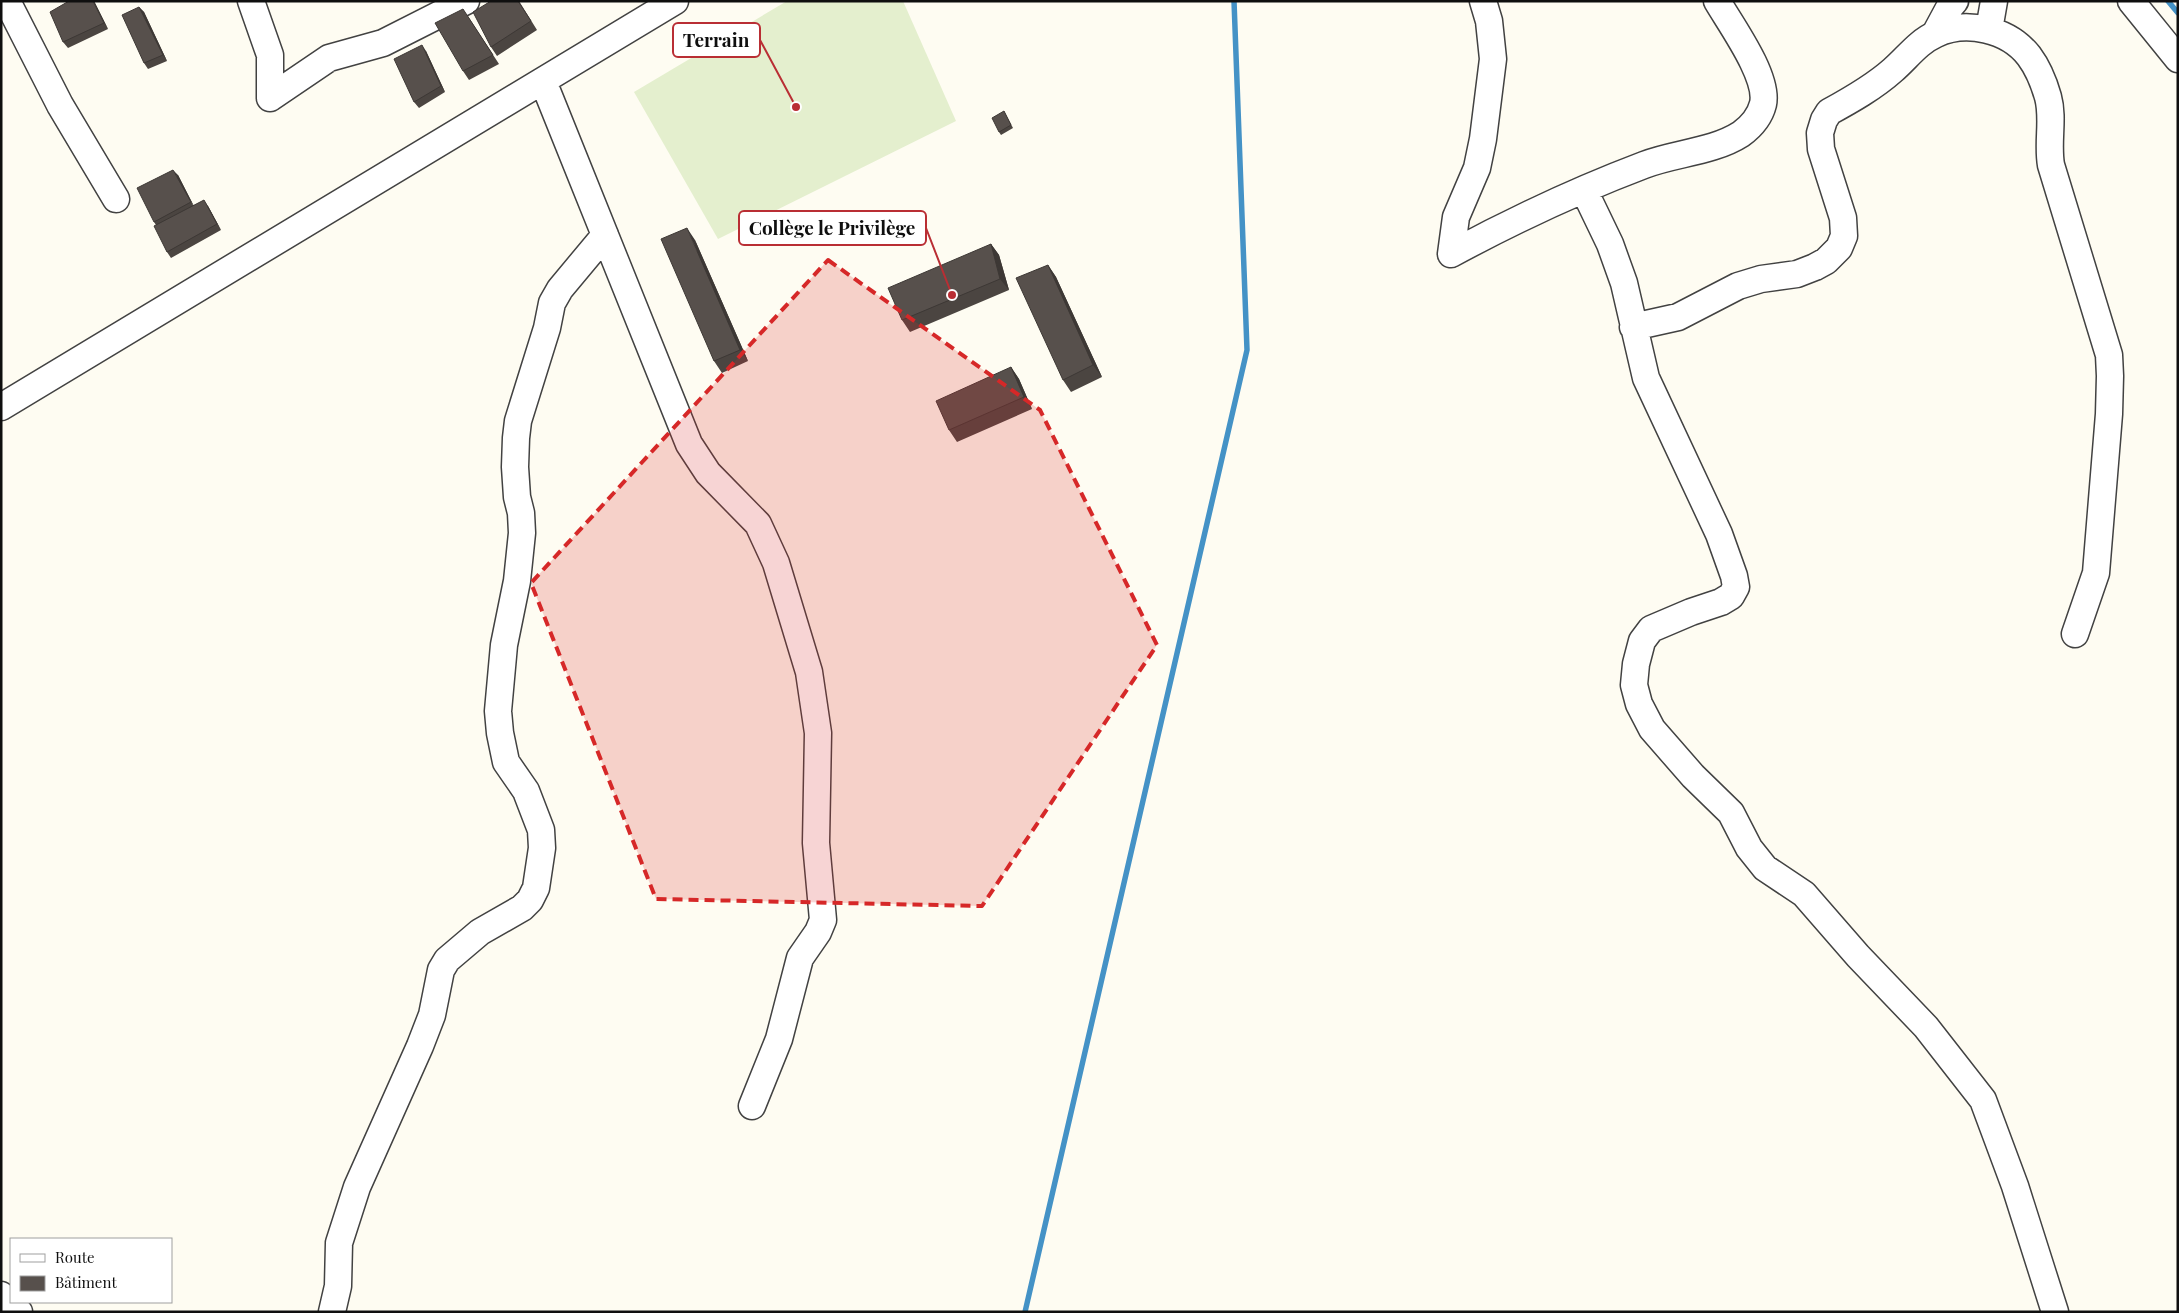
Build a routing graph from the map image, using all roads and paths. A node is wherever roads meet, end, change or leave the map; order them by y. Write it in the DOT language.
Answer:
graph roads {
  1 [pos="7,1"];
  2 [pos="251,1"];
  3 [pos="466,1"];
  4 [pos="676,1"];
  5 [pos="1482,1"];
  6 [pos="1718,1"];
  7 [pos="1955,1"];
  8 [pos="1994,1"];
  9 [pos="2131,1"];
  10 [pos="1989,30"];
  11 [pos="1935,34"];
  12 [pos="2178,59"];
  13 [pos="543,81"];
  14 [pos="1584,190"];
  15 [pos="116,200"];
  16 [pos="605,235"];
  17 [pos="1633,327"];
  18 [pos="1,407"];
  19 [pos="2075,634"];
  20 [pos="752,1106"];
  21 [pos="1,1295"];
  22 [pos="19,1312"];
  23 [pos="332,1312"];
  24 [pos="2056,1312"];
  1 -- 15 [label="street"];
  2 -- 3 [label="street"];
  4 -- 13 [label="street"];
  5 -- 14 [label="street"];
  6 -- 14 [label="street"];
  7 -- 11 [label="street"];
  8 -- 10 [label="street"];
  9 -- 12 [label="street"];
  10 -- 11 [label="street"];
  10 -- 19 [label="street"];
  11 -- 17 [label="street"];
  13 -- 16 [label="street"];
  13 -- 18 [label="street"];
  14 -- 17 [label="street"];
  16 -- 20 [label="street"];
  16 -- 23 [label="street"];
  17 -- 24 [label="street"];
  21 -- 22 [label="street"];
}
